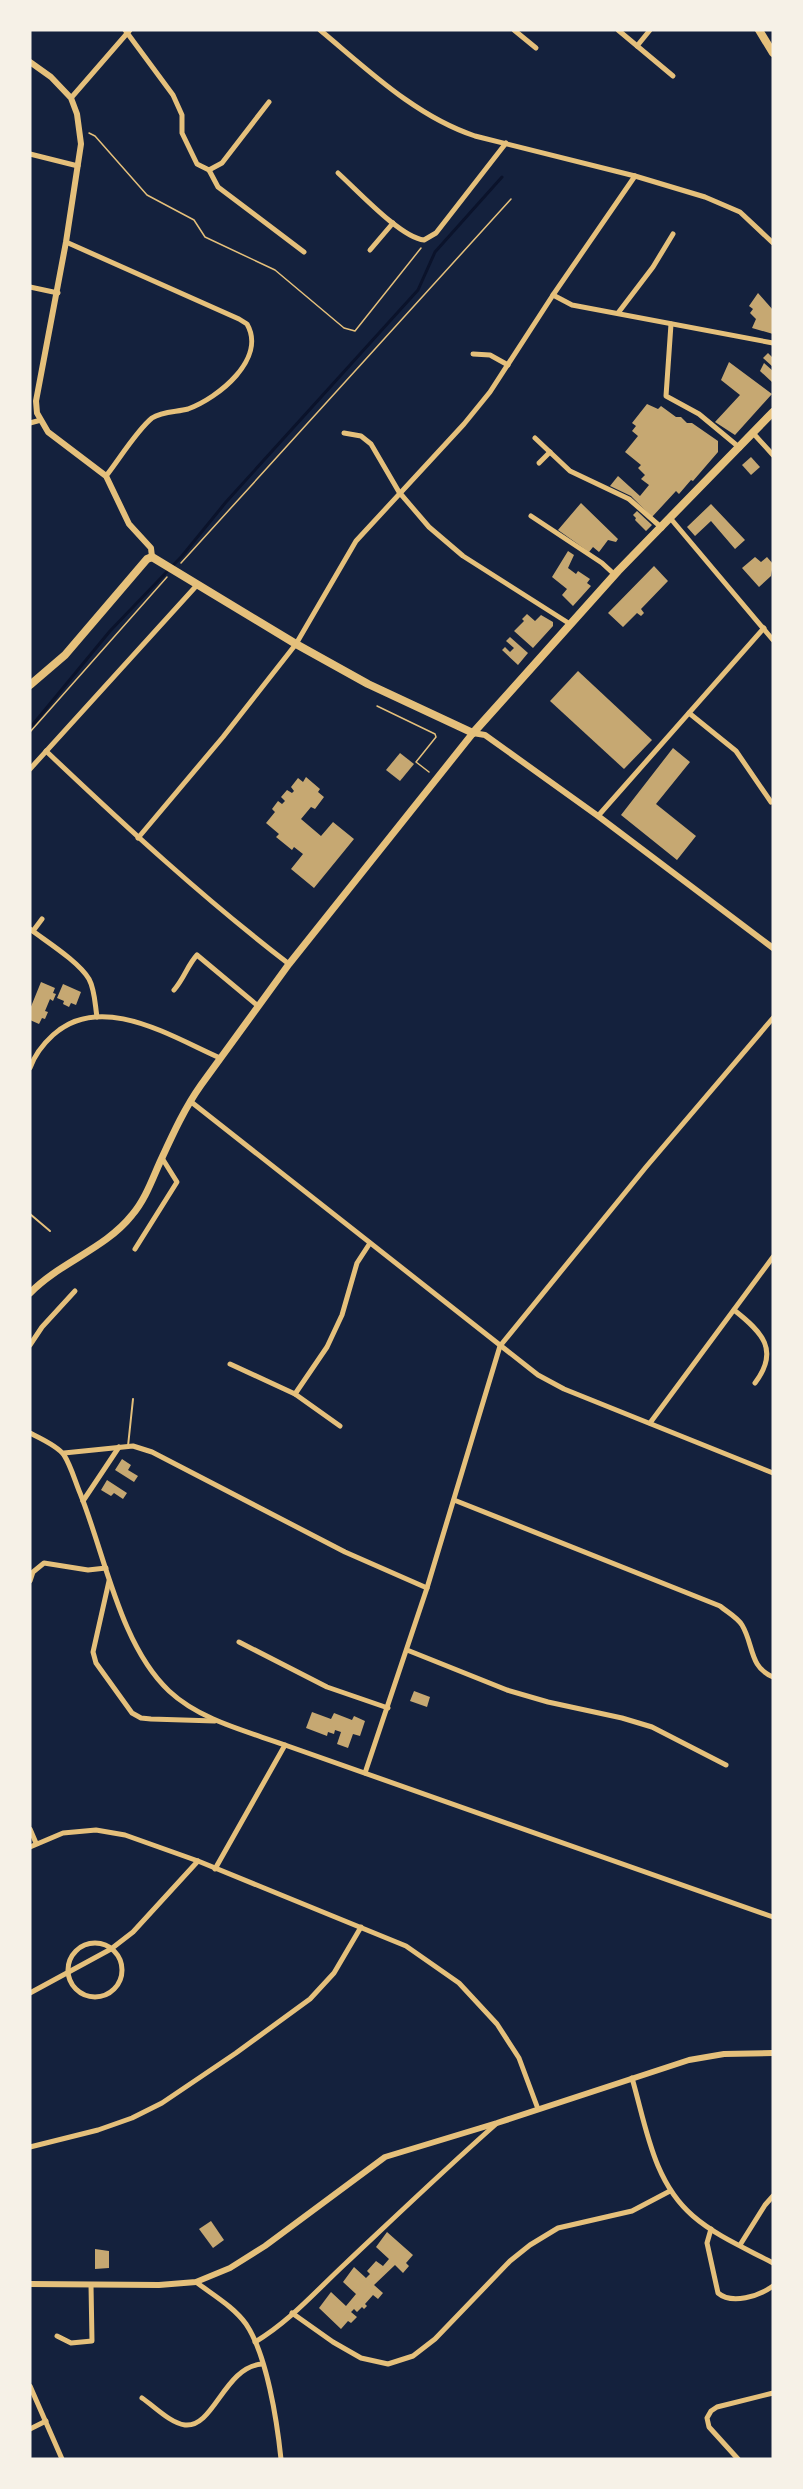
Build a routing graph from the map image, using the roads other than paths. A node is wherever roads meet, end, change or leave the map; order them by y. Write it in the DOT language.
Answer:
graph roads {
  1 [pos="320,30"];
  2 [pos="514,30"];
  3 [pos="618,30"];
  4 [pos="650,30"];
  5 [pos="759,30"];
  6 [pos="127,31"];
  7 [pos="637,46"];
  8 [pos="536,48"];
  9 [pos="773,53"];
  10 [pos="30,62"];
  11 [pos="673,76"];
  12 [pos="71,98"];
  13 [pos="269,102"];
  14 [pos="506,143"];
  15 [pos="30,154"];
  16 [pos="78,166"];
  17 [pos="208,170"];
  18 [pos="338,173"];
  19 [pos="635,176"];
  20 [pos="393,223"];
  21 [pos="673,234"];
  22 [pos="66,242"];
  23 [pos="773,243"];
  24 [pos="370,250"];
  25 [pos="304,252"];
  26 [pos="30,287"];
  27 [pos="57,293"];
  28 [pos="553,295"];
  29 [pos="618,313"];
  30 [pos="671,324"];
  31 [pos="773,343"];
  32 [pos="473,354"];
  33 [pos="508,365"];
  34 [pos="773,412"];
  35 [pos="41,420"];
  36 [pos="30,425"];
  37 [pos="344,433"];
  38 [pos="753,434"];
  39 [pos="535,438"];
  40 [pos="740,448"];
  41 [pos="550,452"];
  42 [pos="773,455"];
  43 [pos="539,463"];
  44 [pos="106,477"];
  45 [pos="399,492"];
  46 [pos="531,516"];
  47 [pos="670,519"];
  48 [pos="662,528"];
  49 [pos="152,557"];
  50 [pos="615,574"];
  51 [pos="198,584"];
  52 [pos="570,624"];
  53 [pos="764,628"];
  54 [pos="773,640"];
  55 [pos="296,644"];
  56 [pos="30,685"];
  57 [pos="689,713"];
  58 [pos="473,733"];
  59 [pos="46,751"];
  60 [pos="30,768"];
  61 [pos="771,802"];
  62 [pos="598,816"];
  63 [pos="138,838"];
  64 [pos="42,919"];
  65 [pos="31,930"];
  66 [pos="773,948"];
  67 [pos="289,964"];
  68 [pos="174,990"];
  69 [pos="258,1006"];
  70 [pos="97,1017"];
  71 [pos="773,1018"];
  72 [pos="220,1058"];
  73 [pos="30,1068"];
  74 [pos="190,1101"];
  75 [pos="162,1158"];
  76 [pos="30,1214"];
  77 [pos="50,1231"];
  78 [pos="370,1243"];
  79 [pos="135,1250"];
  80 [pos="773,1257"];
  81 [pos="75,1291"];
  82 [pos="30,1293"];
  83 [pos="734,1310"];
  84 [pos="30,1345"];
  85 [pos="500,1346"];
  86 [pos="767,1361"];
  87 [pos="230,1364"];
  88 [pos="773,1365"];
  89 [pos="755,1383"];
  90 [pos="295,1394"];
  91 [pos="133,1399"];
  92 [pos="650,1423"];
  93 [pos="340,1426"];
  94 [pos="30,1432"];
  95 [pos="128,1446"];
  96 [pos="119,1447"];
  97 [pos="63,1453"];
  98 [pos="773,1473"];
  99 [pos="454,1500"];
  100 [pos="83,1501"];
  101 [pos="106,1568"];
  102 [pos="109,1579"];
  103 [pos="30,1581"];
  104 [pos="428,1588"];
  105 [pos="239,1642"];
  106 [pos="407,1650"];
  107 [pos="773,1677"];
  108 [pos="388,1708"];
  109 [pos="219,1721"];
  110 [pos="285,1745"];
  111 [pos="726,1765"];
  112 [pos="364,1773"];
  113 [pos="30,1829"];
  114 [pos="36,1843"];
  115 [pos="30,1847"];
  116 [pos="198,1861"];
  117 [pos="215,1869"];
  118 [pos="773,1917"];
  119 [pos="360,1927"];
  120 [pos="111,1948"];
  121 [pos="68,1974"];
  122 [pos="30,1993"];
  123 [pos="773,2053"];
  124 [pos="632,2078"];
  125 [pos="538,2109"];
  126 [pos="498,2123"];
  127 [pos="30,2147"];
  128 [pos="670,2191"];
  129 [pos="773,2196"];
  130 [pos="711,2229"];
  131 [pos="740,2245"];
  132 [pos="773,2263"];
  133 [pos="196,2282"];
  134 [pos="30,2284"];
  135 [pos="91,2285"];
  136 [pos="773,2286"];
  137 [pos="292,2313"];
  138 [pos="57,2336"];
  139 [pos="255,2342"];
  140 [pos="262,2364"];
  141 [pos="30,2386"];
  142 [pos="773,2393"];
  143 [pos="142,2398"];
  144 [pos="46,2421"];
  145 [pos="30,2429"];
  146 [pos="62,2459"];
  147 [pos="281,2459"];
  148 [pos="738,2459"];
  1 -- 14 [label="street"];
  2 -- 8 [label="street"];
  3 -- 7 [label="street"];
  4 -- 7 [label="street"];
  5 -- 9 [label="main road"];
  6 -- 12 [label="street"];
  6 -- 17 [label="street"];
  7 -- 11 [label="street"];
  10 -- 12 [label="street"];
  12 -- 16 [label="street"];
  13 -- 17 [label="street"];
  14 -- 19 [label="street"];
  14 -- 20 [label="street"];
  15 -- 16 [label="street"];
  16 -- 22 [label="street"];
  17 -- 25 [label="street"];
  18 -- 20 [label="street"];
  19 -- 23 [label="street"];
  19 -- 28 [label="street"];
  20 -- 24 [label="street"];
  21 -- 29 [label="street"];
  22 -- 27 [label="street"];
  22 -- 44 [label="street"];
  26 -- 27 [label="street"];
  27 -- 35 [label="street"];
  28 -- 29 [label="street"];
  28 -- 33 [label="street"];
  29 -- 30 [label="street"];
  30 -- 31 [label="street"];
  30 -- 40 [label="street"];
  32 -- 33 [label="street"];
  33 -- 45 [label="street"];
  34 -- 38 [label="main road"];
  35 -- 36 [label="street"];
  35 -- 44 [label="street"];
  37 -- 45 [label="street"];
  38 -- 40 [label="main road"];
  38 -- 42 [label="street"];
  39 -- 41 [label="street"];
  40 -- 47 [label="main road"];
  41 -- 43 [label="street"];
  41 -- 48 [label="street"];
  44 -- 49 [label="street"];
  45 -- 52 [label="street"];
  45 -- 55 [label="street"];
  46 -- 50 [label="street"];
  47 -- 48 [label="main road"];
  47 -- 53 [label="street"];
  48 -- 50 [label="main road"];
  49 -- 51 [label="main road"];
  49 -- 56 [label="main road"];
  50 -- 52 [label="main road"];
  51 -- 55 [label="main road"];
  51 -- 59 [label="street"];
  52 -- 58 [label="main road"];
  53 -- 54 [label="street"];
  53 -- 57 [label="street"];
  55 -- 58 [label="main road"];
  55 -- 63 [label="street"];
  57 -- 61 [label="street"];
  57 -- 62 [label="street"];
  58 -- 62 [label="street"];
  58 -- 67 [label="main road"];
  59 -- 60 [label="street"];
  59 -- 63 [label="street"];
  62 -- 66 [label="street"];
  63 -- 67 [label="street"];
  64 -- 65 [label="street"];
  65 -- 70 [label="street"];
  67 -- 69 [label="main road"];
  68 -- 69 [label="street"];
  69 -- 72 [label="main road"];
  70 -- 72 [label="street"];
  70 -- 73 [label="street"];
  71 -- 85 [label="street"];
  72 -- 74 [label="main road"];
  74 -- 75 [label="main road"];
  74 -- 78 [label="street"];
  75 -- 79 [label="street"];
  75 -- 82 [label="main road"];
  76 -- 77 [label="lane"];
  78 -- 85 [label="street"];
  78 -- 90 [label="street"];
  80 -- 83 [label="street"];
  81 -- 84 [label="street"];
  83 -- 86 [label="street"];
  83 -- 92 [label="street"];
  85 -- 92 [label="street"];
  85 -- 99 [label="street"];
  86 -- 88 [label="street"];
  86 -- 89 [label="street"];
  87 -- 90 [label="street"];
  90 -- 93 [label="street"];
  91 -- 95 [label="lane"];
  92 -- 98 [label="street"];
  94 -- 97 [label="street"];
  95 -- 96 [label="street"];
  95 -- 104 [label="street"];
  96 -- 97 [label="street"];
  96 -- 100 [label="street"];
  97 -- 100 [label="street"];
  99 -- 104 [label="street"];
  99 -- 107 [label="street"];
  100 -- 101 [label="street"];
  101 -- 102 [label="street"];
  101 -- 103 [label="street"];
  102 -- 109 [label="street"];
  102 -- 109 [label="street"];
  104 -- 106 [label="street"];
  105 -- 108 [label="street"];
  106 -- 108 [label="street"];
  106 -- 111 [label="street"];
  108 -- 112 [label="street"];
  109 -- 110 [label="street"];
  110 -- 112 [label="street"];
  110 -- 117 [label="street"];
  112 -- 118 [label="street"];
  113 -- 114 [label="street"];
  114 -- 115 [label="street"];
  114 -- 116 [label="street"];
  116 -- 117 [label="street"];
  116 -- 120 [label="street"];
  117 -- 119 [label="street"];
  119 -- 125 [label="street"];
  119 -- 127 [label="street"];
  120 -- 121 [label="street"];
  120 -- 121 [label="street"];
  120 -- 121 [label="street"];
  121 -- 122 [label="street"];
  123 -- 124 [label="street"];
  124 -- 125 [label="street"];
  124 -- 128 [label="street"];
  125 -- 126 [label="street"];
  126 -- 133 [label="street"];
  126 -- 137 [label="street"];
  128 -- 130 [label="street"];
  128 -- 137 [label="street"];
  129 -- 131 [label="street"];
  130 -- 131 [label="street"];
  130 -- 136 [label="street"];
  131 -- 132 [label="street"];
  133 -- 135 [label="street"];
  133 -- 139 [label="street"];
  134 -- 135 [label="street"];
  135 -- 138 [label="street"];
  137 -- 139 [label="street"];
  139 -- 140 [label="street"];
  140 -- 143 [label="street"];
  140 -- 147 [label="street"];
  141 -- 144 [label="street"];
  142 -- 148 [label="street"];
  144 -- 145 [label="street"];
  144 -- 146 [label="street"];
}
